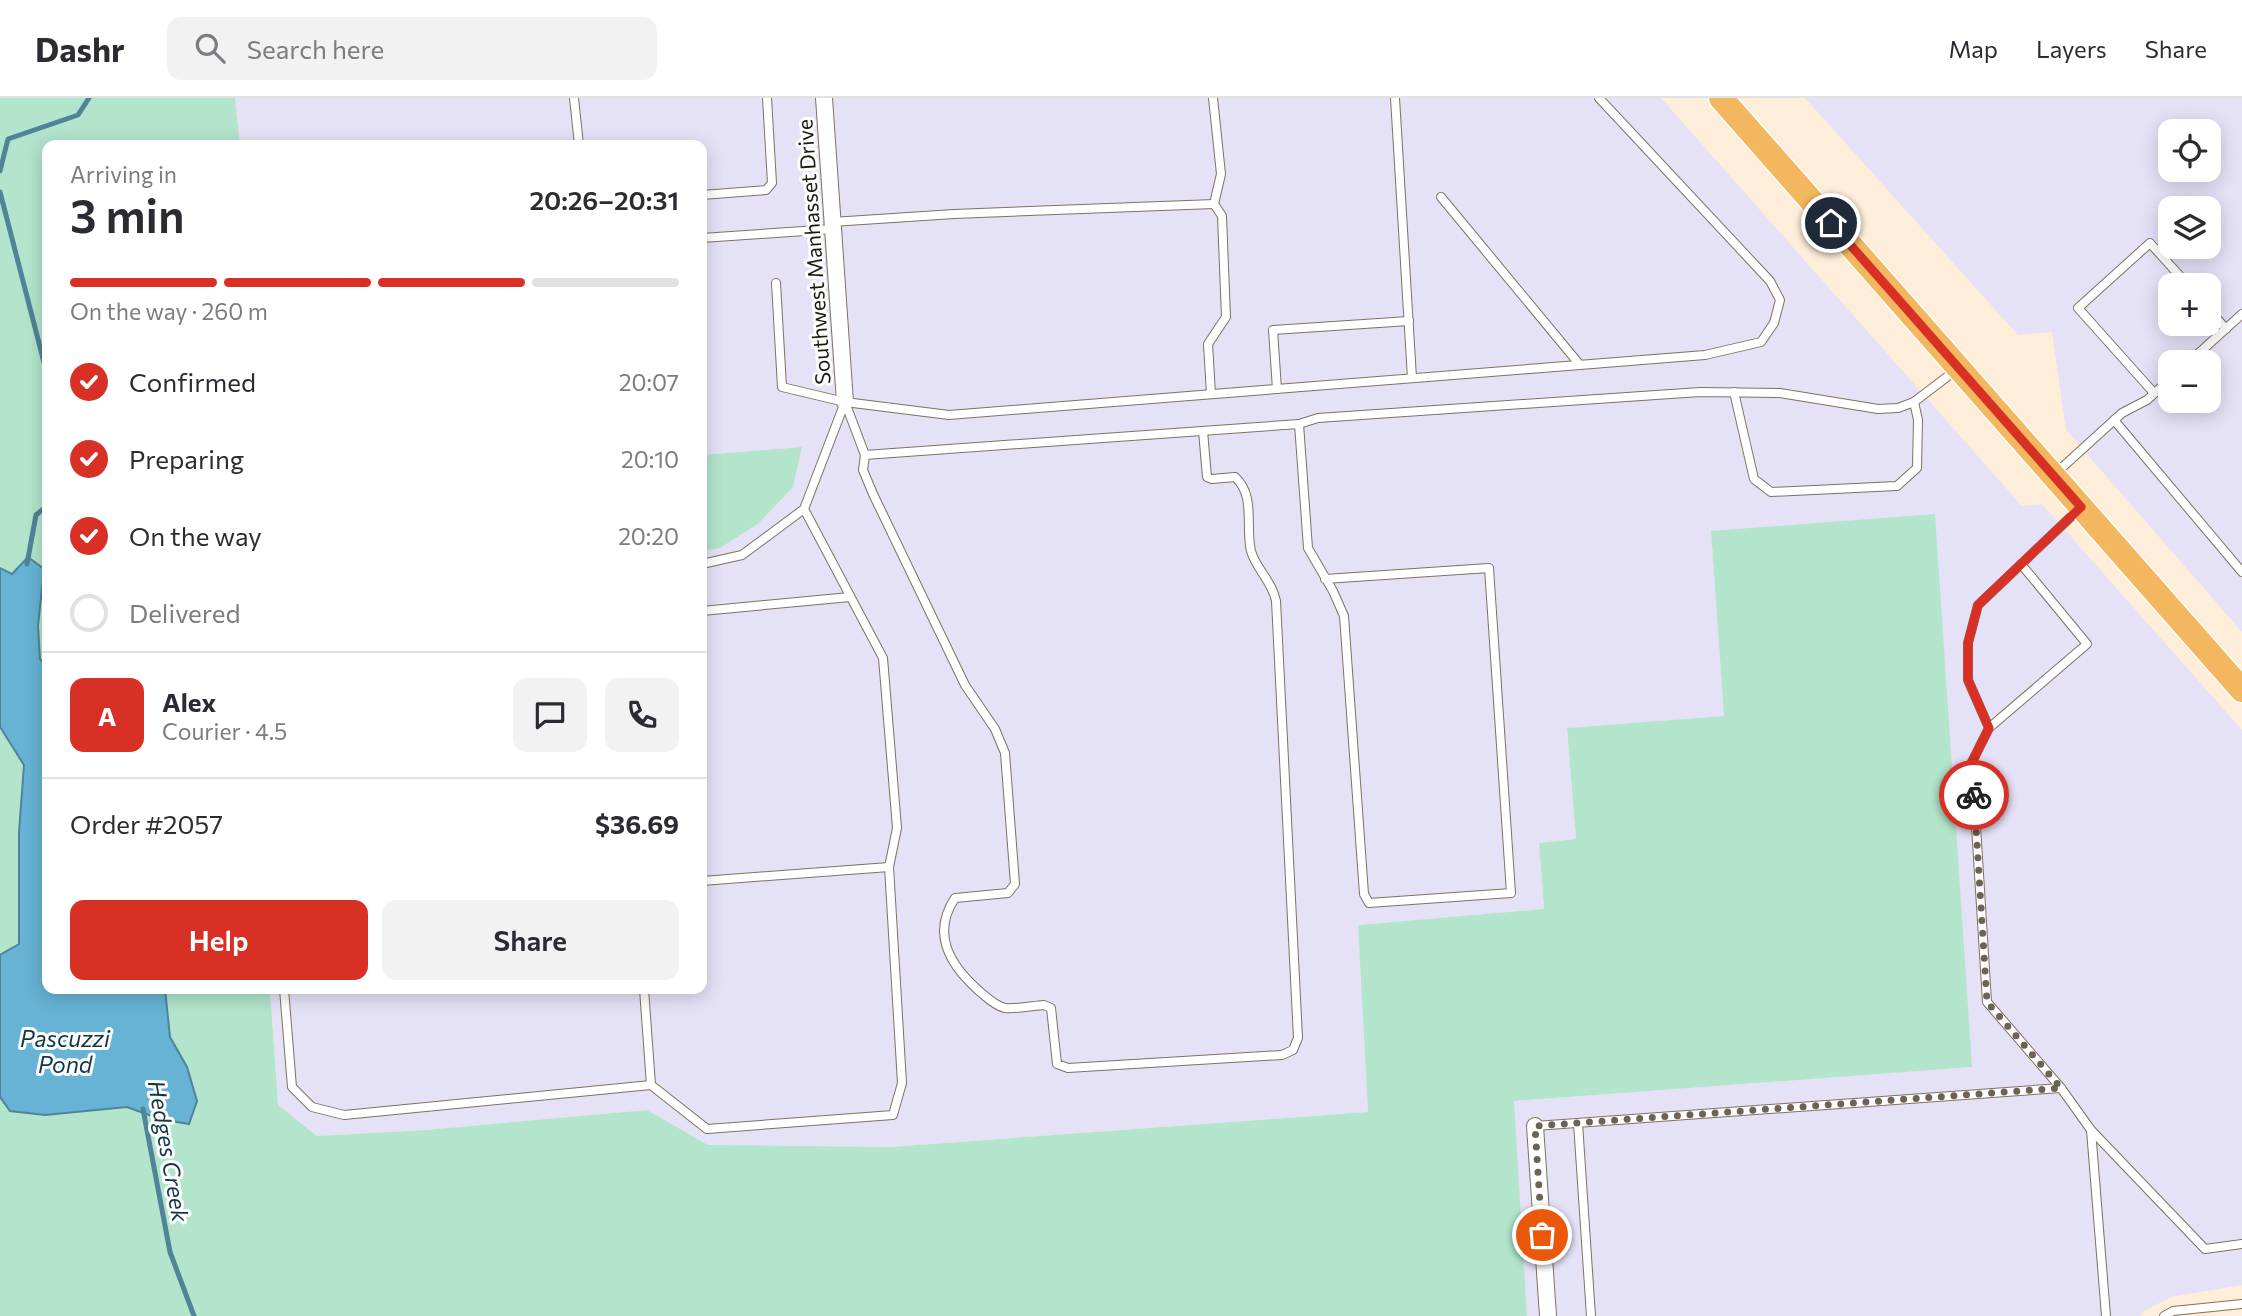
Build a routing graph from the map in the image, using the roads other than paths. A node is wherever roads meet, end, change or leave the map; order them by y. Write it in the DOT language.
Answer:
graph roads {
  1 [pos="574,98"];
  2 [pos="767,98"];
  3 [pos="824,98"];
  4 [pos="1213,98"];
  5 [pos="1395,98"];
  6 [pos="1600,98"];
  7 [pos="1721,98"];
  8 [pos="578,140"];
  9 [pos="707,195"];
  10 [pos="1441,197"];
  11 [pos="1214,204"];
  12 [pos="833,226"];
  13 [pos="707,238"];
  14 [pos="2177,273"];
  15 [pos="776,283"];
  16 [pos="2242,314"];
  17 [pos="1409,321"];
  18 [pos="2221,322"];
  19 [pos="2227,328"];
  20 [pos="2202,350"];
  21 [pos="1580,365"];
  22 [pos="1959,368"];
  23 [pos="1412,379"];
  24 [pos="1277,389"];
  25 [pos="2158,390"];
  26 [pos="1734,392"];
  27 [pos="2154,393"];
  28 [pos="1211,394"];
  29 [pos="845,402"];
  30 [pos="1914,402"];
  31 [pos="2114,420"];
  32 [pos="1299,424"];
  33 [pos="1203,431"];
  34 [pos="865,455"];
  35 [pos="2054,475"];
  36 [pos="2081,507"];
  37 [pos="803,509"];
  38 [pos="707,564"];
  39 [pos="2021,564"];
  40 [pos="2242,572"];
  41 [pos="1325,579"];
  42 [pos="850,597"];
  43 [pos="707,611"];
  44 [pos="2242,690"];
  45 [pos="1989,728"];
  46 [pos="889,867"];
  47 [pos="707,881"];
  48 [pos="284,994"];
  49 [pos="643,994"];
  50 [pos="651,1086"];
  51 [pos="2061,1088"];
  52 [pos="1578,1123"];
  53 [pos="1535,1126"];
  54 [pos="2091,1130"];
  55 [pos="2242,1244"];
  56 [pos="2242,1304"];
  57 [pos="1548,1316"];
  58 [pos="1591,1316"];
  59 [pos="2106,1316"];
  60 [pos="2164,1316"];
  1 -- 8 [label="lane"];
  2 -- 9 [label="lane"];
  3 -- 12 [label="street, Southwest Manhasset Drive"];
  4 -- 11 [label="lane"];
  5 -- 17 [label="lane"];
  6 -- 21 [label="lane"];
  7 -- 22 [label="highway"];
  10 -- 21 [label="lane"];
  11 -- 12 [label="lane"];
  11 -- 28 [label="lane"];
  12 -- 13 [label="lane"];
  12 -- 29 [label="street, Southwest Manhasset Drive"];
  14 -- 27 [label="lane"];
  15 -- 29 [label="lane"];
  16 -- 19 [label="lane"];
  17 -- 23 [label="lane"];
  17 -- 24 [label="lane"];
  18 -- 19 [label="lane"];
  19 -- 20 [label="lane"];
  21 -- 23 [label="lane"];
  22 -- 30 [label="lane"];
  22 -- 35 [label="highway"];
  23 -- 24 [label="lane"];
  24 -- 28 [label="lane"];
  25 -- 27 [label="lane"];
  26 -- 30 [label="lane"];
  26 -- 30 [label="lane"];
  26 -- 32 [label="lane"];
  27 -- 31 [label="lane"];
  28 -- 29 [label="lane"];
  29 -- 34 [label="lane"];
  29 -- 37 [label="lane"];
  31 -- 35 [label="lane"];
  31 -- 40 [label="lane"];
  32 -- 33 [label="lane"];
  32 -- 41 [label="lane"];
  33 -- 34 [label="lane"];
  33 -- 34 [label="lane"];
  35 -- 36 [label="highway"];
  36 -- 39 [label="lane"];
  36 -- 44 [label="highway"];
  37 -- 38 [label="lane"];
  37 -- 42 [label="lane"];
  39 -- 45 [label="lane"];
  39 -- 45 [label="lane"];
  41 -- 41 [label="lane"];
  42 -- 43 [label="lane"];
  42 -- 46 [label="lane"];
  45 -- 51 [label="lane"];
  46 -- 47 [label="lane"];
  46 -- 50 [label="lane"];
  48 -- 50 [label="lane"];
  49 -- 50 [label="lane"];
  51 -- 52 [label="lane"];
  51 -- 54 [label="lane"];
  52 -- 53 [label="lane"];
  52 -- 58 [label="lane"];
  53 -- 57 [label="street"];
  54 -- 55 [label="lane"];
  54 -- 59 [label="lane"];
  56 -- 60 [label="lane"];
}
